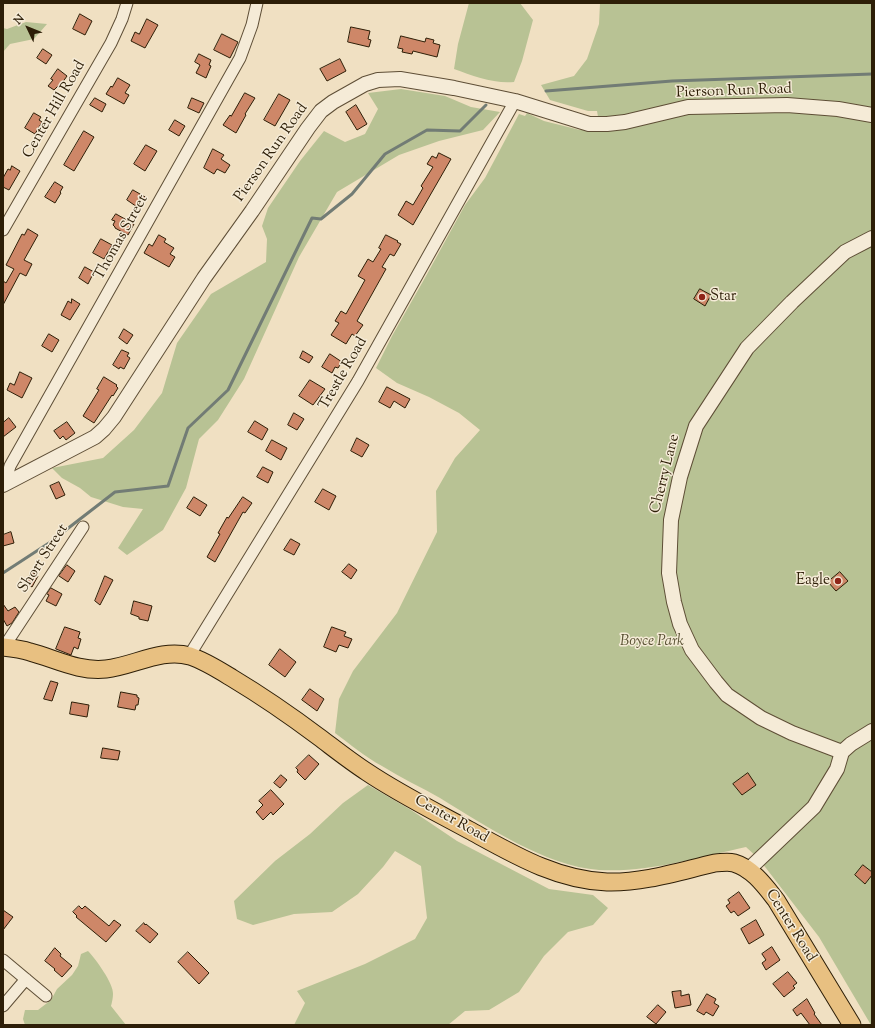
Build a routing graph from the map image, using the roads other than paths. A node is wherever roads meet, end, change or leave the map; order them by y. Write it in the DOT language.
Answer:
graph roads {
  1 [pos="126,3"];
  2 [pos="257,3"];
  3 [pos="515,101"];
  4 [pos="872,115"];
  5 [pos="3,230"];
  6 [pos="872,238"];
  7 [pos="4,484"];
  8 [pos="83,527"];
  9 [pos="4,647"];
  10 [pos="189,656"];
  11 [pos="872,731"];
  12 [pos="842,752"];
  13 [pos="747,870"];
  14 [pos="3,960"];
  15 [pos="26,979"];
  16 [pos="46,996"];
  17 [pos="3,1006"];
  18 [pos="852,1025"];
  1 -- 5 [label="street, Center Hill Road"];
  2 -- 7 [label="street, Thomas Street"];
  3 -- 4 [label="street, Pierson Run Road"];
  3 -- 7 [label="street, Pierson Run Road"];
  3 -- 10 [label="street, Trestle Road"];
  6 -- 12 [label="street, Cherry Lane"];
  8 -- 9 [label="street, Short Street"];
  9 -- 10 [label="main road, Center Road"];
  10 -- 13 [label="main road, Center Road"];
  11 -- 12 [label="street"];
  12 -- 13 [label="street"];
  13 -- 18 [label="main road, Center Road"];
  14 -- 15 [label="street"];
  15 -- 16 [label="street"];
  15 -- 17 [label="street"];
}
